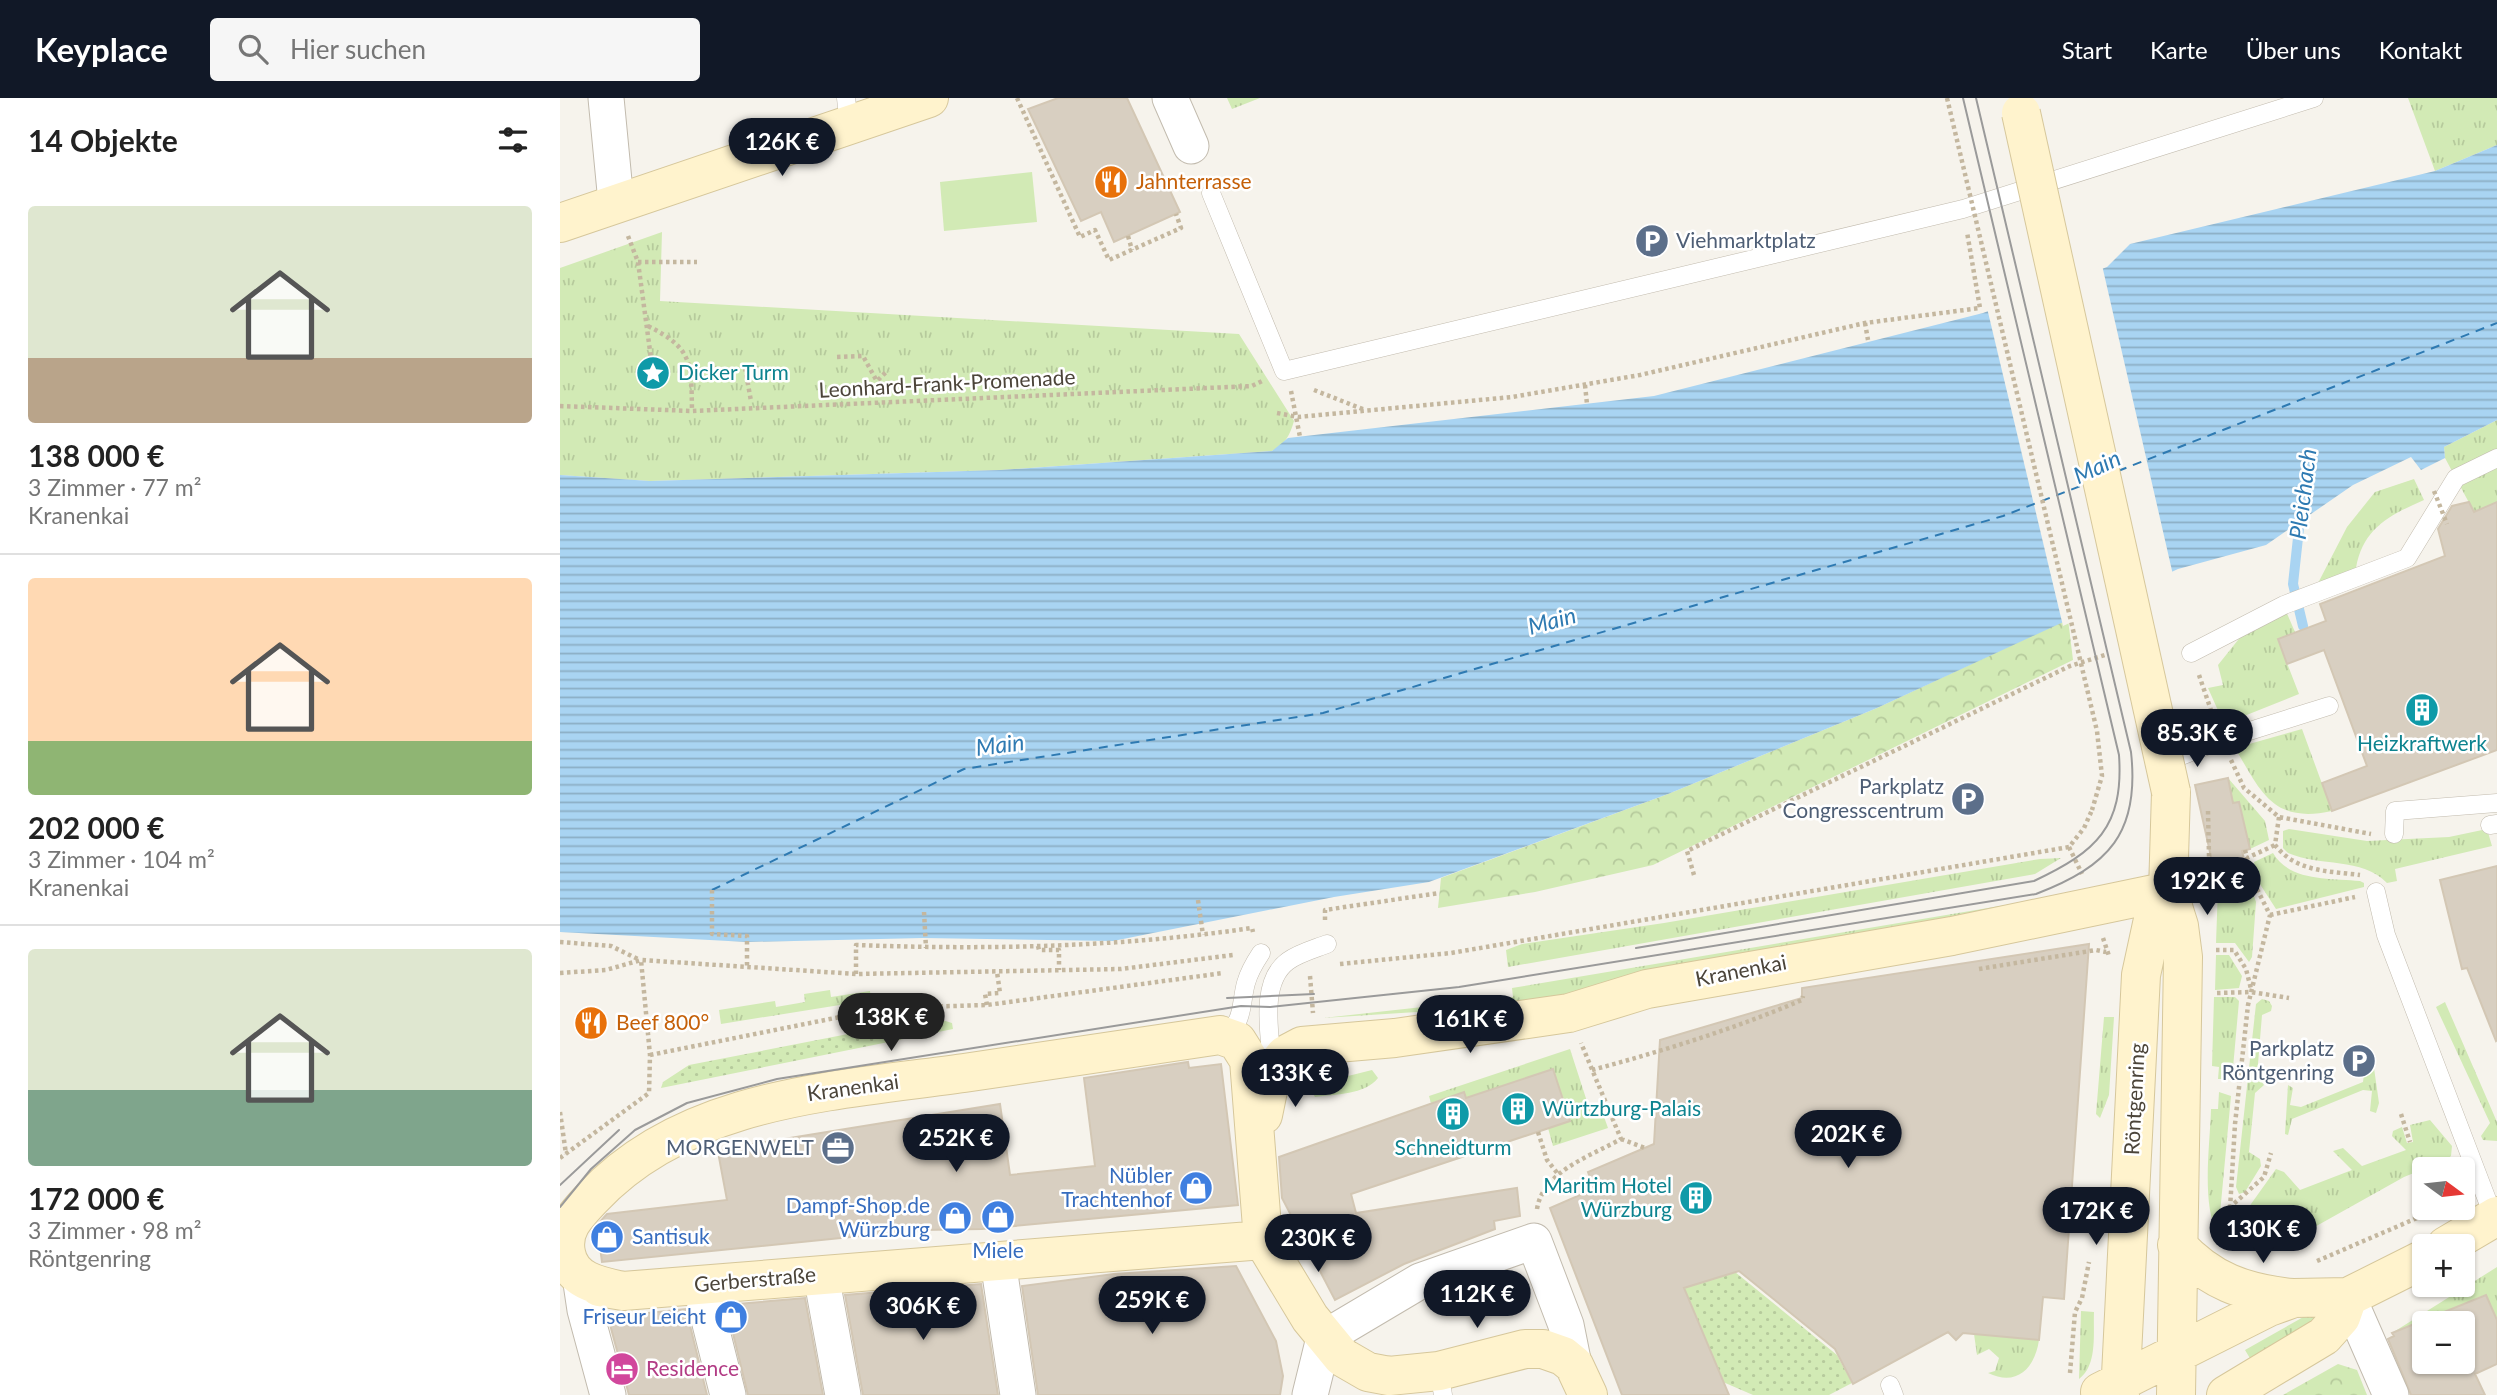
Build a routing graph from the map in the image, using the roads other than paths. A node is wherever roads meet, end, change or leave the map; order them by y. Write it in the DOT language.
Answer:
graph roads {
  1 [pos="607,98"];
  2 [pos="929,98"];
  3 [pos="1170,98"];
  4 [pos="2018,98"];
  5 [pos="2314,98"];
  6 [pos="885,105"];
  7 [pos="848,111"];
  8 [pos="1191,146"];
  9 [pos="1211,193"];
  10 [pos="616,202"];
  11 [pos="560,223"];
  12 [pos="2497,458"];
  13 [pos="2191,653"];
  14 [pos="2329,706"];
  15 [pos="2163,780"];
  16 [pos="2497,803"];
  17 [pos="2394,834"];
  18 [pos="2168,891"];
  19 [pos="2376,892"];
  20 [pos="1327,944"];
  21 [pos="1261,953"];
  22 [pos="1220,1035"];
  23 [pos="1272,1071"];
  24 [pos="1256,1152"];
  25 [pos="604,1185"];
  26 [pos="560,1201"];
  27 [pos="2496,1217"];
  28 [pos="560,1222"];
  29 [pos="2467,1234"];
  30 [pos="1263,1240"];
  31 [pos="2177,1245"];
  32 [pos="998,1261"];
  33 [pos="2412,1265"];
  34 [pos="821,1275"];
  35 [pos="700,1284"];
  36 [pos="567,1289"];
  37 [pos="623,1290"];
  38 [pos="2348,1297"];
  39 [pos="2294,1298"];
  40 [pos="1324,1338"];
  41 [pos="2177,1354"];
  42 [pos="1581,1380"];
  43 [pos="1441,1383"];
  44 [pos="2101,1387"];
  45 [pos="608,1395"];
  46 [pos="728,1395"];
  47 [pos="843,1395"];
  48 [pos="1018,1395"];
  49 [pos="1310,1395"];
  50 [pos="2176,1395"];
  51 [pos="2226,1395"];
  52 [pos="2391,1395"];
  1 -- 10 [label="street"];
  2 -- 6 [label="street"];
  3 -- 8 [label="street"];
  4 -- 15 [label="street, Röntgenring, bridge"];
  5 -- 9 [label="lane"];
  6 -- 7 [label="street"];
  7 -- 10 [label="street"];
  10 -- 11 [label="street"];
  12 -- 13 [label="lane"];
  14 -- 15 [label="lane"];
  15 -- 18 [label="street, Röntgenring"];
  16 -- 17 [label="lane"];
  18 -- 23 [label="street, Kranenkai"];
  18 -- 31 [label="street, Röntgenring"];
  18 -- 44 [label="street, Röntgenring"];
  19 -- 27 [label="lane"];
  20 -- 23 [label="lane"];
  21 -- 22 [label="lane"];
  22 -- 24 [label="street"];
  22 -- 25 [label="street, Kranenkai"];
  23 -- 24 [label="street"];
  24 -- 30 [label="street"];
  25 -- 26 [label="street"];
  25 -- 28 [label="street, Kranenkai"];
  25 -- 37 [label="street, Gerberstraße"];
  27 -- 29 [label="street"];
  30 -- 32 [label="street, Gerberstraße"];
  30 -- 40 [label="street"];
  31 -- 39 [label="street"];
  31 -- 41 [label="street, Röntgenring"];
  32 -- 34 [label="street, Gerberstraße"];
  32 -- 48 [label="street"];
  33 -- 38 [label="street"];
  34 -- 35 [label="street, Gerberstraße"];
  34 -- 47 [label="street"];
  35 -- 37 [label="street, Gerberstraße"];
  35 -- 46 [label="street"];
  36 -- 37 [label="street, Gerberstraße"];
  36 -- 45 [label="street"];
  38 -- 39 [label="street"];
  38 -- 51 [label="street"];
  38 -- 52 [label="street"];
  39 -- 41 [label="street"];
  40 -- 42 [label="street"];
  40 -- 43 [label="street"];
  40 -- 49 [label="street"];
  41 -- 44 [label="street"];
  41 -- 50 [label="street, Röntgenring"];
  42 -- 43 [label="street"];
}
